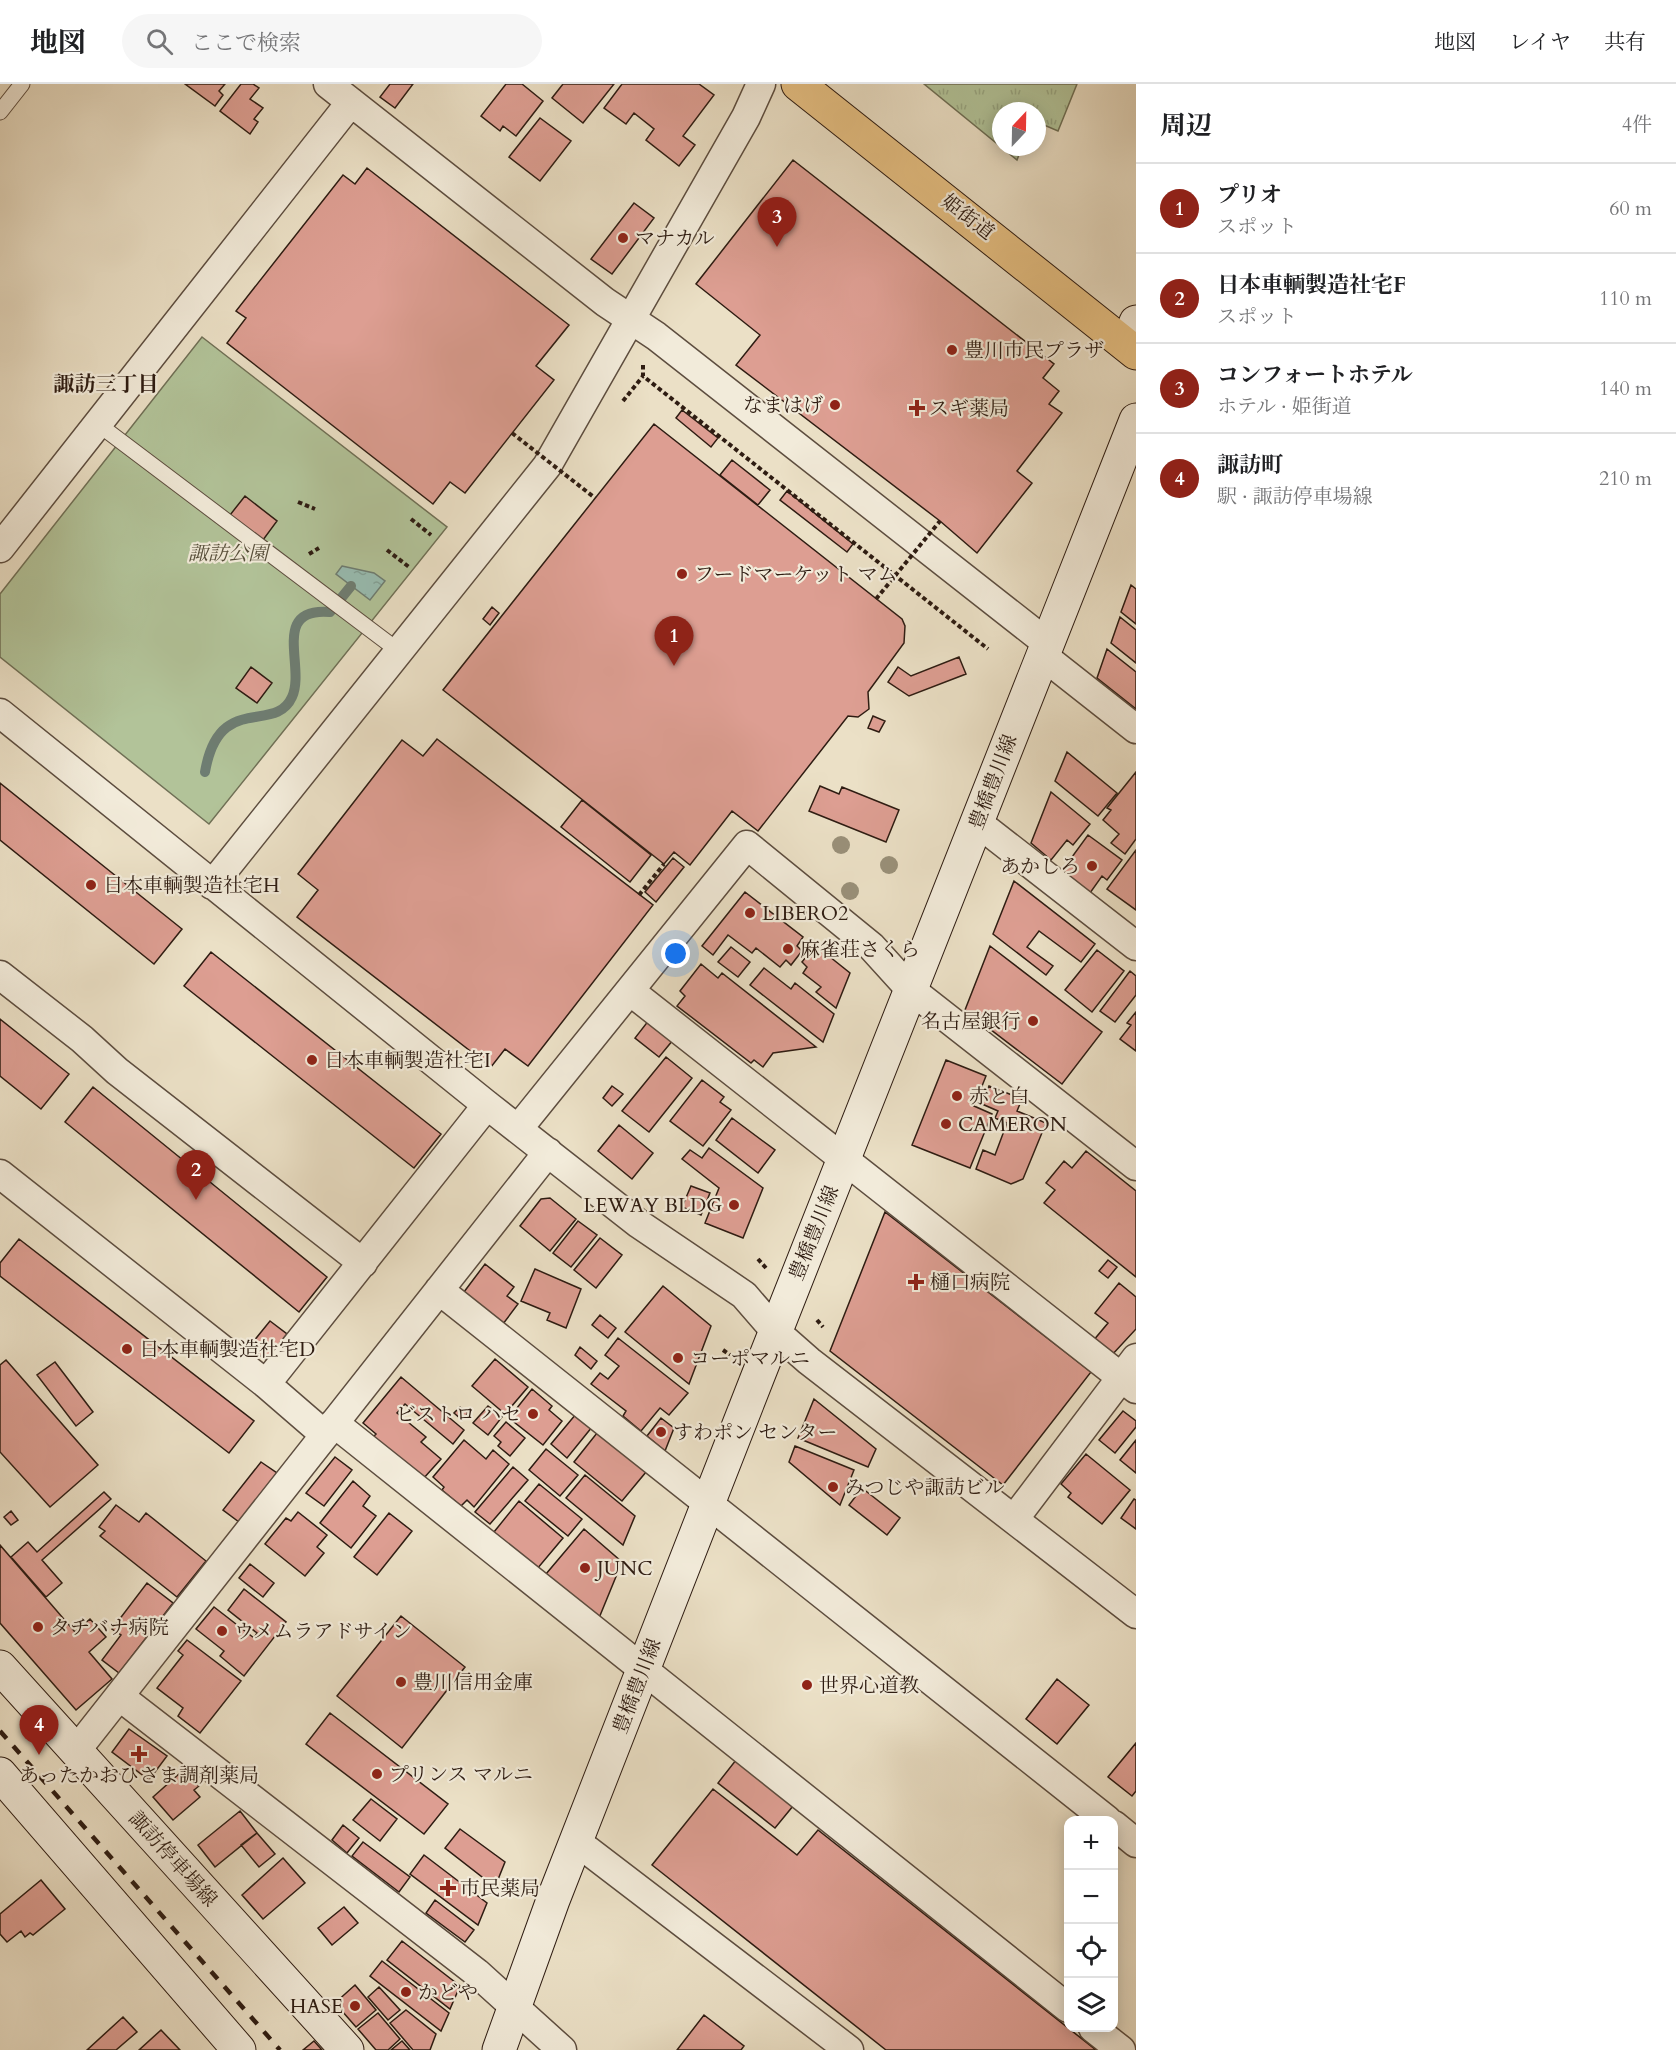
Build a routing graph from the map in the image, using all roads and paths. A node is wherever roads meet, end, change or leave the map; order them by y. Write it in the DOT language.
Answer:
graph roads {
  1 [pos="22,84"];
  2 [pos="328,84"];
  3 [pos="761,84"];
  4 [pos="798,84"];
  5 [pos="351,102"];
  6 [pos="0,112"];
  7 [pos="632,318"];
  8 [pos="1133,340"];
  9 [pos="643,358"];
  10 [pos="1136,420"];
  11 [pos="98,424"];
  12 [pos="512,433"];
  13 [pos="595,498"];
  14 [pos="298,502"];
  15 [pos="315,509"];
  16 [pos="411,519"];
  17 [pos="940,521"];
  18 [pos="431,535"];
  19 [pos="0,548"];
  20 [pos="387,550"];
  21 [pos="409,567"];
  22 [pos="876,599"];
  23 [pos="988,649"];
  24 [pos="1045,649"];
  25 [pos="400,652"];
  26 [pos="0,713"];
  27 [pos="1136,729"];
  28 [pos="978,823"];
  29 [pos="664,864"];
  30 [pos="212,885"];
  31 [pos="639,895"];
  32 [pos="1136,946"];
  33 [pos="0,975"];
  34 [pos="910,989"];
  35 [pos="630,991"];
  36 [pos="487,1105"];
  37 [pos="518,1129"];
  38 [pos="548,1152"];
  39 [pos="843,1160"];
  40 [pos="1136,1166"];
  41 [pos="0,1174"];
  42 [pos="363,1263"];
  43 [pos="439,1290"];
  44 [pos="776,1332"];
  45 [pos="1131,1374"];
  46 [pos="266,1384"];
  47 [pos="330,1429"];
  48 [pos="708,1505"];
  49 [pos="1015,1518"];
  50 [pos="1136,1614"];
  51 [pos="0,1667"];
  52 [pos="644,1669"];
  53 [pos="119,1696"];
  54 [pos="75,1752"];
  55 [pos="6,1791"];
  56 [pos="1101,1816"];
  57 [pos="1118,1830"];
  58 [pos="577,1842"];
  59 [pos="1136,1843"];
  60 [pos="1064,2005"];
  61 [pos="514,2006"];
  62 [pos="1098,2032"];
  63 [pos="239,2050"];
  64 [pos="347,2050"];
  65 [pos="499,2050"];
  66 [pos="562,2050"];
  67 [pos="849,2050"];
  68 [pos="1121,2050"];
  1 -- 6 [label="lane"];
  2 -- 5 [label="street"];
  3 -- 7 [label="street"];
  4 -- 8 [label="main road, 姫街道"];
  5 -- 7 [label="street"];
  5 -- 11 [label="street"];
  7 -- 24 [label="street"];
  7 -- 25 [label="street"];
  9 -- 23 [label="path"];
  10 -- 24 [label="main road, 豊橋豊川線"];
  11 -- 19 [label="street"];
  11 -- 25 [label="lane"];
  12 -- 13 [label="path, bridge"];
  14 -- 15 [label="path"];
  16 -- 18 [label="path"];
  17 -- 22 [label="path, bridge"];
  20 -- 21 [label="path"];
  24 -- 27 [label="street"];
  24 -- 28 [label="main road, 豊橋豊川線"];
  25 -- 30 [label="street"];
  26 -- 30 [label="street"];
  28 -- 32 [label="street"];
  28 -- 34 [label="main road, 豊橋豊川線"];
  29 -- 31 [label="path"];
  30 -- 36 [label="street"];
  33 -- 42 [label="street"];
  34 -- 35 [label="street"];
  34 -- 39 [label="main road, 豊橋豊川線"];
  34 -- 40 [label="street"];
  35 -- 37 [label="street"];
  35 -- 39 [label="street"];
  36 -- 37 [label="street"];
  36 -- 42 [label="street"];
  37 -- 38 [label="street"];
  38 -- 43 [label="street"];
  38 -- 44 [label="street"];
  39 -- 44 [label="main road, 豊橋豊川線"];
  39 -- 45 [label="street"];
  41 -- 46 [label="street"];
  42 -- 46 [label="street"];
  43 -- 47 [label="street"];
  43 -- 48 [label="street"];
  44 -- 48 [label="main road, 豊橋豊川線"];
  44 -- 49 [label="street"];
  45 -- 49 [label="street"];
  46 -- 47 [label="street"];
  47 -- 52 [label="street"];
  47 -- 53 [label="street"];
  48 -- 52 [label="main road, 豊橋豊川線"];
  48 -- 56 [label="street"];
  49 -- 50 [label="street"];
  51 -- 54 [label="main road, 諏訪停車場線"];
  52 -- 58 [label="main road, 豊橋豊川線"];
  52 -- 60 [label="street"];
  53 -- 54 [label="street"];
  53 -- 61 [label="street"];
  54 -- 64 [label="main road, 諏訪停車場線"];
  55 -- 63 [label="main road"];
  57 -- 59 [label="street"];
  58 -- 61 [label="main road, 豊橋豊川線"];
  58 -- 67 [label="street"];
  61 -- 65 [label="main road, 豊橋豊川線"];
  61 -- 66 [label="street"];
  62 -- 68 [label="street"];
}
